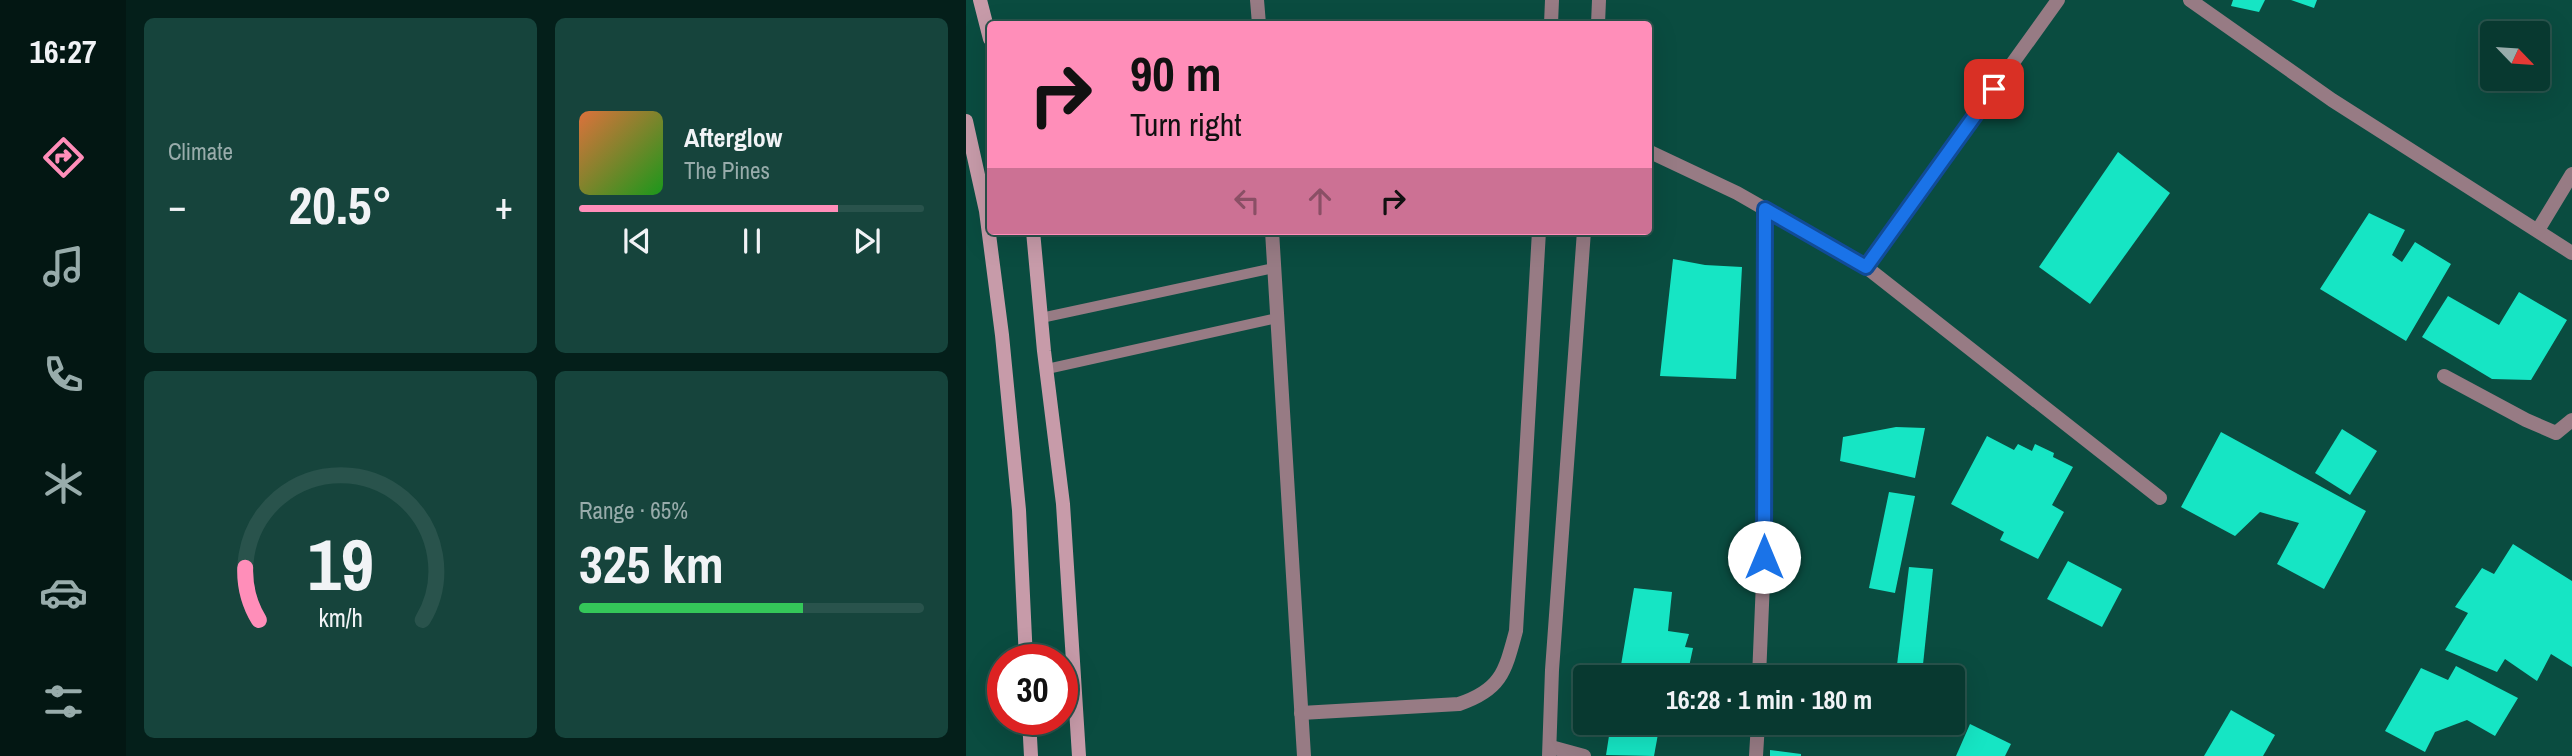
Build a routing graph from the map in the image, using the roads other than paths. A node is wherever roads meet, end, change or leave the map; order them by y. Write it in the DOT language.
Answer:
graph roads {
  1 [pos="980,0"];
  2 [pos="1257,0"];
  3 [pos="1552,0"];
  4 [pos="1599,0"];
  5 [pos="2058,0"];
  6 [pos="2190,0"];
  7 [pos="1259,21"];
  8 [pos="1551,21"];
  9 [pos="1598,21"];
  10 [pos="987,27"];
  11 [pos="966,121"];
  12 [pos="1652,153"];
  13 [pos="2572,174"];
  14 [pos="1765,209"];
  15 [pos="987,218"];
  16 [pos="2538,230"];
  17 [pos="989,235"];
  18 [pos="1033,235"];
  19 [pos="1272,235"];
  20 [pos="1539,235"];
  21 [pos="1584,235"];
  22 [pos="2572,253"];
  23 [pos="1866,267"];
  24 [pos="1274,268"];
  25 [pos="1041,318"];
  26 [pos="1277,318"];
  27 [pos="1046,369"];
  28 [pos="2444,376"];
  29 [pos="2572,420"];
  30 [pos="2160,498"];
  31 [pos="1025,644"];
  32 [pos="1760,665"];
  33 [pos="1301,713"];
  34 [pos="1030,735"];
  35 [pos="1757,735"];
  36 [pos="1550,752"];
  37 [pos="1031,756"];
  38 [pos="1079,756"];
  39 [pos="1304,756"];
  40 [pos="1584,756"];
  41 [pos="1756,756"];
  1 -- 10 [label="main road"];
  2 -- 7 [label="street"];
  3 -- 8 [label="street"];
  4 -- 9 [label="street"];
  5 -- 23 [label="street"];
  6 -- 16 [label="street"];
  11 -- 15 [label="main road"];
  12 -- 14 [label="street"];
  13 -- 16 [label="street"];
  14 -- 23 [label="street"];
  14 -- 32 [label="street"];
  16 -- 22 [label="street"];
  17 -- 31 [label="main road"];
  18 -- 25 [label="main road"];
  19 -- 24 [label="street"];
  20 -- 33 [label="street"];
  21 -- 36 [label="street"];
  23 -- 30 [label="street"];
  24 -- 25 [label="lane"];
  24 -- 26 [label="street"];
  25 -- 27 [label="main road"];
  26 -- 27 [label="lane"];
  26 -- 33 [label="street"];
  27 -- 38 [label="main road"];
  28 -- 29 [label="street"];
  33 -- 39 [label="street"];
  34 -- 37 [label="main road"];
  35 -- 41 [label="street"];
  36 -- 40 [label="street"];
}
